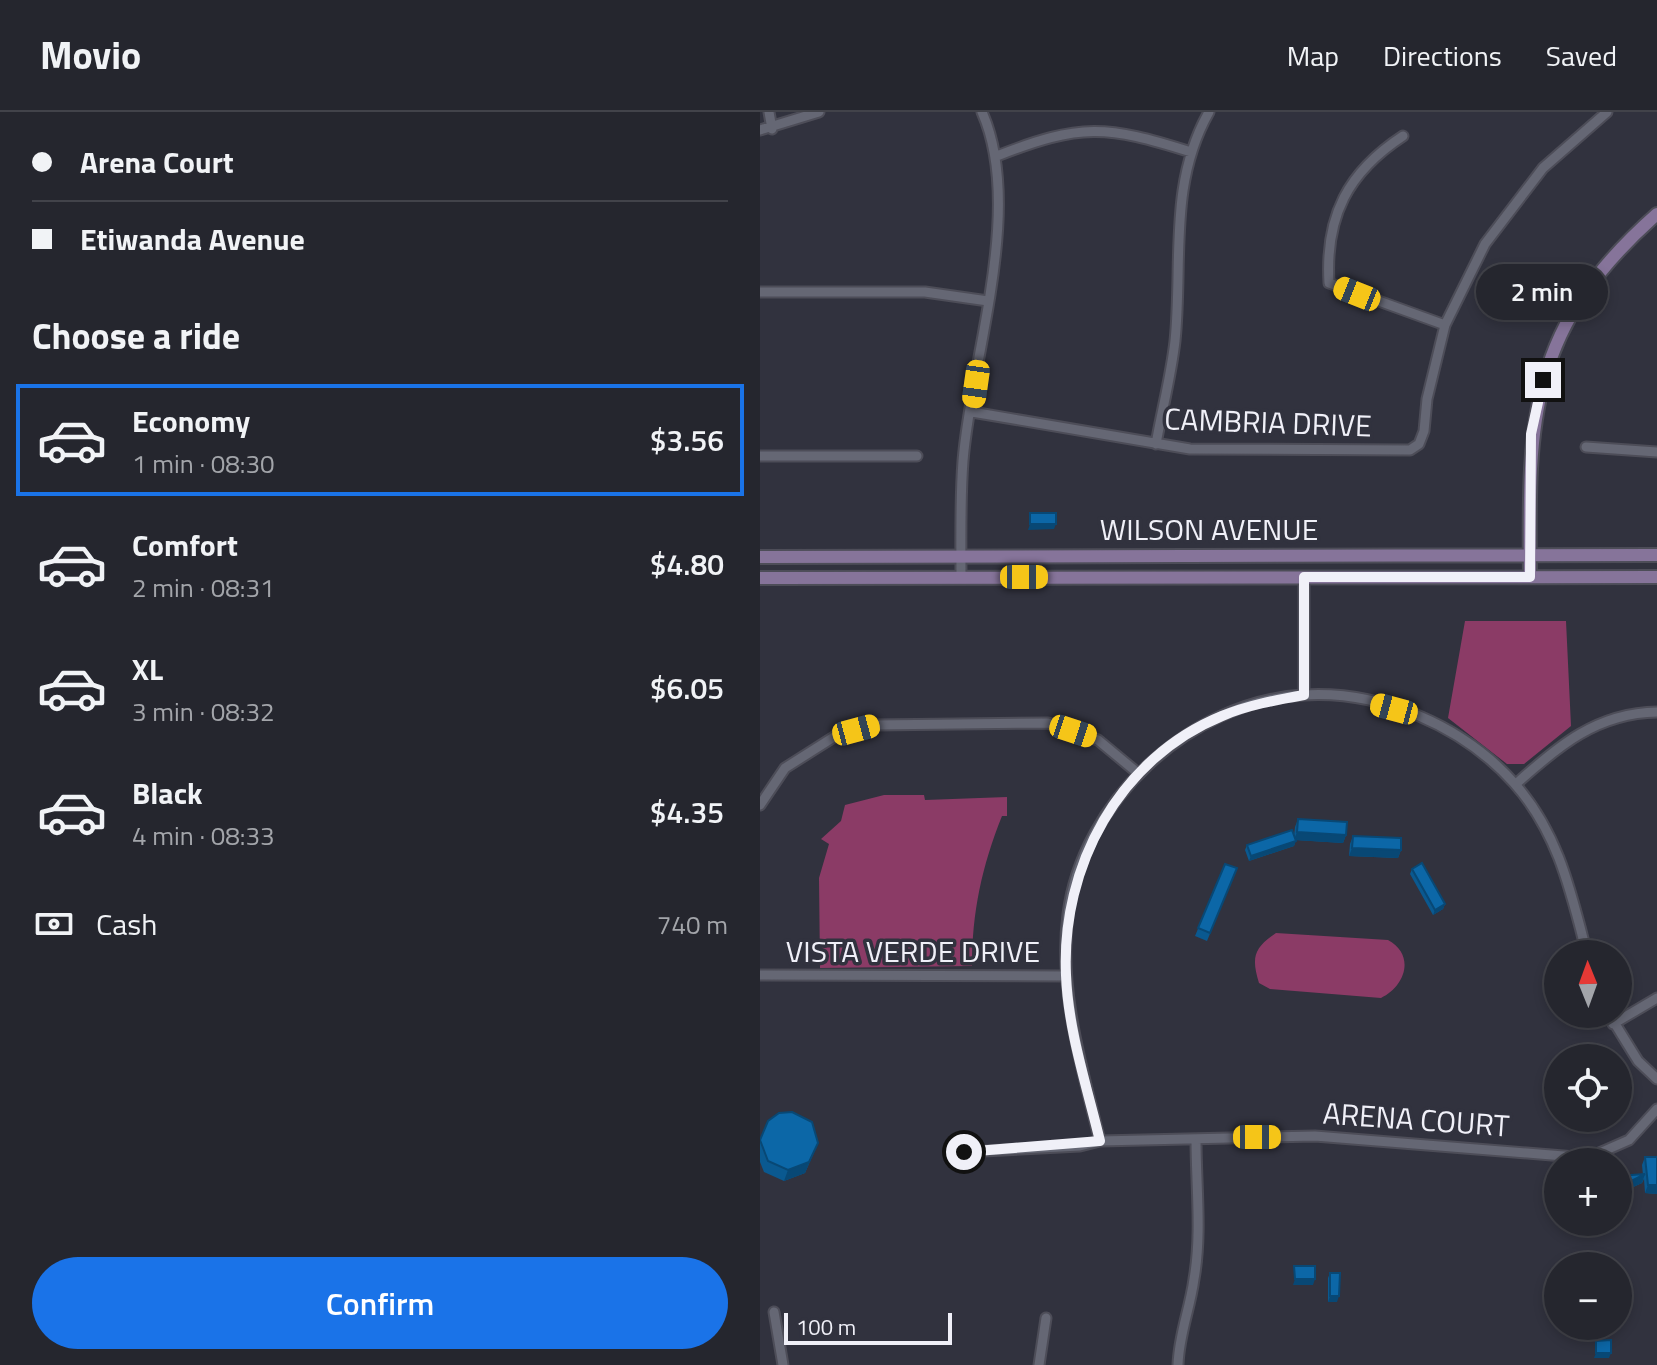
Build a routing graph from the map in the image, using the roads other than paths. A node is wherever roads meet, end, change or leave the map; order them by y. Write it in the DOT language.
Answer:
graph roads {
  1 [pos="769,112"];
  2 [pos="819,112"];
  3 [pos="982,112"];
  4 [pos="1209,112"];
  5 [pos="1607,112"];
  6 [pos="772,129"];
  7 [pos="760,130"];
  8 [pos="1403,136"];
  9 [pos="1191,152"];
  10 [pos="997,156"];
  11 [pos="1657,214"];
  12 [pos="760,292"];
  13 [pos="988,301"];
  14 [pos="1445,325"];
  15 [pos="972,412"];
  16 [pos="1156,444"];
  17 [pos="1586,447"];
  18 [pos="1657,452"];
  19 [pos="760,456"];
  20 [pos="917,456"];
  21 [pos="1530,555"];
  22 [pos="1657,555"];
  23 [pos="961,556"];
  24 [pos="760,557"];
  25 [pos="1304,577"];
  26 [pos="1530,577"];
  27 [pos="1657,577"];
  28 [pos="760,578"];
  29 [pos="961,578"];
  30 [pos="1304,695"];
  31 [pos="1657,712"];
  32 [pos="1139,774"];
  33 [pos="1516,784"];
  34 [pos="760,805"];
  35 [pos="1583,940"];
  36 [pos="760,975"];
  37 [pos="1066,976"];
  38 [pos="1657,998"];
  39 [pos="1632,1013"];
  40 [pos="1616,1028"];
  41 [pos="1657,1079"];
  42 [pos="1657,1109"];
  43 [pos="1196,1140"];
  44 [pos="1100,1141"];
  45 [pos="964,1152"];
  46 [pos="774,1312"];
  47 [pos="1046,1318"];
  48 [pos="783,1365"];
  49 [pos="1039,1365"];
  50 [pos="1178,1365"];
  1 -- 6 [label="street"];
  2 -- 6 [label="street"];
  3 -- 10 [label="street"];
  4 -- 9 [label="street"];
  5 -- 14 [label="street"];
  6 -- 7 [label="street"];
  8 -- 14 [label="street"];
  9 -- 10 [label="street"];
  9 -- 16 [label="street"];
  10 -- 13 [label="street"];
  11 -- 21 [label="main road"];
  12 -- 13 [label="street"];
  13 -- 15 [label="street"];
  14 -- 16 [label="street, CAMBRIA DRIVE"];
  15 -- 16 [label="street, CAMBRIA DRIVE"];
  15 -- 23 [label="street"];
  17 -- 18 [label="street"];
  19 -- 20 [label="street"];
  21 -- 22 [label="main road, WILSON AVENUE"];
  21 -- 23 [label="main road, WILSON AVENUE"];
  21 -- 26 [label="main road"];
  23 -- 24 [label="main road, WILSON AVENUE"];
  23 -- 29 [label="street"];
  25 -- 26 [label="main road, WILSON AVENUE"];
  25 -- 29 [label="main road, WILSON AVENUE"];
  25 -- 30 [label="street"];
  26 -- 27 [label="main road, WILSON AVENUE"];
  28 -- 29 [label="main road, WILSON AVENUE"];
  30 -- 32 [label="street"];
  30 -- 33 [label="street"];
  31 -- 33 [label="street"];
  32 -- 34 [label="street"];
  32 -- 37 [label="street"];
  33 -- 35 [label="street"];
  36 -- 37 [label="street, VISTA VERDE DRIVE"];
  37 -- 44 [label="street"];
  38 -- 39 [label="street"];
  40 -- 41 [label="street"];
  42 -- 43 [label="street, ARENA COURT"];
  43 -- 44 [label="street, ARENA COURT"];
  43 -- 50 [label="street"];
  44 -- 45 [label="street, ARENA COURT"];
  46 -- 48 [label="street"];
  47 -- 49 [label="street"];
}
